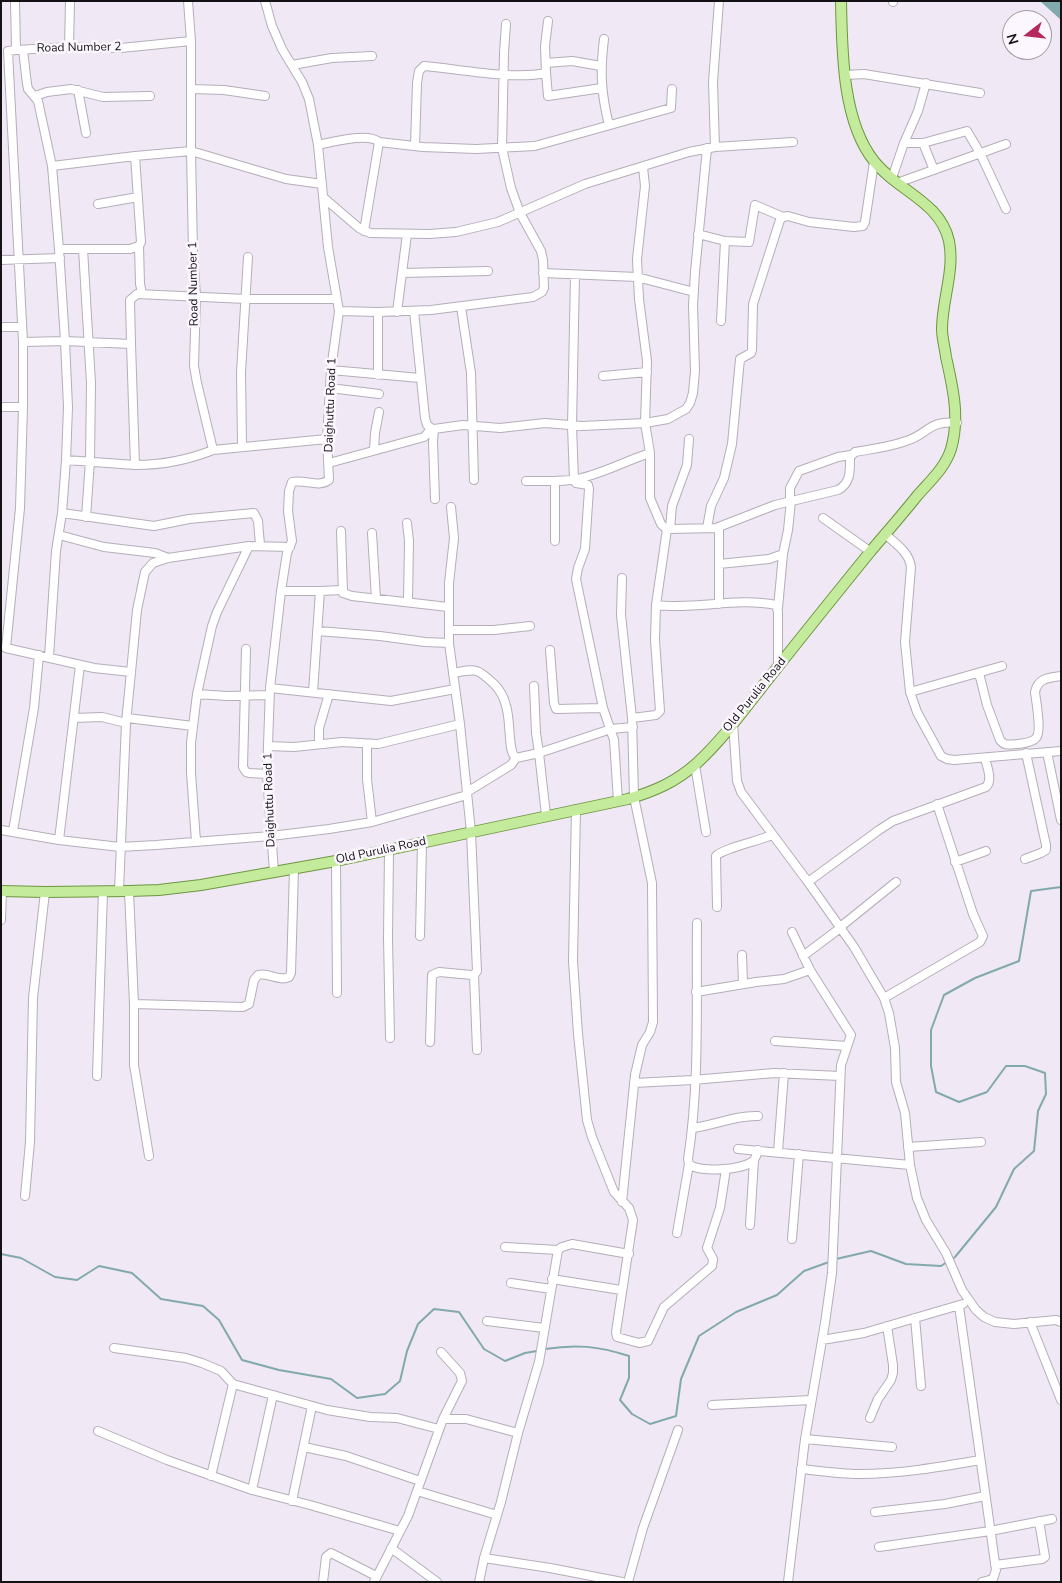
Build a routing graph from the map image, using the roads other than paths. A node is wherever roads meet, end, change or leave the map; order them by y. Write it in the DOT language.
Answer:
graph roads {
  1 [pos="15,1"];
  2 [pos="70,1"];
  3 [pos="188,1"];
  4 [pos="266,1"];
  5 [pos="719,1"];
  6 [pos="841,1"];
  7 [pos="548,20"];
  8 [pos="506,24"];
  9 [pos="604,39"];
  10 [pos="191,41"];
  11 [pos="69,47"];
  12 [pos="12,51"];
  13 [pos="372,56"];
  14 [pos="546,63"];
  15 [pos="292,65"];
  16 [pos="601,66"];
  17 [pos="844,71"];
  18 [pos="546,73"];
  19 [pos="503,74"];
  20 [pos="926,83"];
  21 [pos="602,88"];
  22 [pos="191,89"];
  23 [pos="672,89"];
  24 [pos="78,90"];
  25 [pos="980,94"];
  26 [pos="35,96"];
  27 [pos="150,96"];
  28 [pos="265,96"];
  29 [pos="609,125"];
  30 [pos="86,132"];
  31 [pos="379,142"];
  32 [pos="793,142"];
  33 [pos="904,143"];
  34 [pos="923,143"];
  35 [pos="1006,144"];
  36 [pos="318,145"];
  37 [pos="415,146"];
  38 [pos="502,148"];
  39 [pos="711,148"];
  40 [pos="191,151"];
  41 [pos="980,153"];
  42 [pos="135,156"];
  43 [pos="874,162"];
  44 [pos="52,166"];
  45 [pos="643,167"];
  46 [pos="934,170"];
  47 [pos="895,181"];
  48 [pos="322,184"];
  49 [pos="138,198"];
  50 [pos="324,198"];
  51 [pos="98,204"];
  52 [pos="1006,208"];
  53 [pos="520,213"];
  54 [pos="783,217"];
  55 [pos="364,231"];
  56 [pos="407,234"];
  57 [pos="698,234"];
  58 [pos="725,241"];
  59 [pos="139,246"];
  60 [pos="59,249"];
  61 [pos="83,249"];
  62 [pos="248,256"];
  63 [pos="60,258"];
  64 [pos="18,259"];
  65 [pos="1,260"];
  66 [pos="488,271"];
  67 [pos="402,273"];
  68 [pos="543,274"];
  69 [pos="575,275"];
  70 [pos="637,277"];
  71 [pos="694,292"];
  72 [pos="142,293"];
  73 [pos="196,296"];
  74 [pos="246,299"];
  75 [pos="336,300"];
  76 [pos="462,306"];
  77 [pos="339,311"];
  78 [pos="414,311"];
  79 [pos="378,312"];
  80 [pos="397,312"];
  81 [pos="721,321"];
  82 [pos="1,327"];
  83 [pos="22,327"];
  84 [pos="65,341"];
  85 [pos="23,342"];
  86 [pos="89,342"];
  87 [pos="131,344"];
  88 [pos="331,370"];
  89 [pos="647,372"];
  90 [pos="378,375"];
  91 [pos="603,376"];
  92 [pos="420,378"];
  93 [pos="330,388"];
  94 [pos="379,394"];
  95 [pos="1,407"];
  96 [pos="23,407"];
  97 [pos="379,412"];
  98 [pos="645,423"];
  99 [pos="957,423"];
  100 [pos="474,426"];
  101 [pos="572,426"];
  102 [pos="432,428"];
  103 [pos="327,439"];
  104 [pos="689,439"];
  105 [pos="242,446"];
  106 [pos="649,449"];
  107 [pos="214,450"];
  108 [pos="374,450"];
  109 [pos="851,455"];
  110 [pos="66,460"];
  111 [pos="90,461"];
  112 [pos="329,463"];
  113 [pos="135,465"];
  114 [pos="474,480"];
  115 [pos="574,480"];
  116 [pos="526,481"];
  117 [pos="555,481"];
  118 [pos="435,499"];
  119 [pos="790,501"];
  120 [pos="451,507"];
  121 [pos="62,513"];
  122 [pos="86,517"];
  123 [pos="823,518"];
  124 [pos="407,523"];
  125 [pos="719,527"];
  126 [pos="706,528"];
  127 [pos="668,529"];
  128 [pos="340,531"];
  129 [pos="372,532"];
  130 [pos="885,534"];
  131 [pos="59,535"];
  132 [pos="555,541"];
  133 [pos="260,545"];
  134 [pos="249,546"];
  135 [pos="290,547"];
  136 [pos="871,552"];
  137 [pos="783,554"];
  138 [pos="168,558"];
  139 [pos="719,564"];
  140 [pos="622,578"];
  141 [pos="342,590"];
  142 [pos="281,591"];
  143 [pos="320,591"];
  144 [pos="376,599"];
  145 [pos="408,602"];
  146 [pos="719,604"];
  147 [pos="656,605"];
  148 [pos="448,607"];
  149 [pos="778,608"];
  150 [pos="530,626"];
  151 [pos="449,630"];
  152 [pos="318,631"];
  153 [pos="449,643"];
  154 [pos="4,647"];
  155 [pos="246,649"];
  156 [pos="550,650"];
  157 [pos="39,655"];
  158 [pos="49,657"];
  159 [pos="80,665"];
  160 [pos="778,666"];
  161 [pos="1002,666"];
  162 [pos="132,672"];
  163 [pos="453,673"];
  164 [pos="979,673"];
  165 [pos="1061,676"];
  166 [pos="534,686"];
  167 [pos="455,689"];
  168 [pos="270,691"];
  169 [pos="313,692"];
  170 [pos="910,692"];
  171 [pos="197,694"];
  172 [pos="329,694"];
  173 [pos="244,695"];
  174 [pos="604,708"];
  175 [pos="74,718"];
  176 [pos="632,718"];
  177 [pos="126,720"];
  178 [pos="733,723"];
  179 [pos="460,724"];
  180 [pos="193,726"];
  181 [pos="632,727"];
  182 [pos="611,729"];
  183 [pos="319,744"];
  184 [pos="367,744"];
  185 [pos="268,746"];
  186 [pos="1061,751"];
  187 [pos="1047,752"];
  188 [pos="539,753"];
  189 [pos="1026,754"];
  190 [pos="516,758"];
  191 [pos="985,758"];
  192 [pos="695,765"];
  193 [pos="267,774"];
  194 [pos="467,795"];
  195 [pos="634,797"];
  196 [pos="618,801"];
  197 [pos="937,804"];
  198 [pos="576,809"];
  199 [pos="546,815"];
  200 [pos="1061,820"];
  201 [pos="372,822"];
  202 [pos="1,830"];
  203 [pos="13,831"];
  204 [pos="471,832"];
  205 [pos="706,832"];
  206 [pos="772,834"];
  207 [pos="271,836"];
  208 [pos="59,840"];
  209 [pos="196,841"];
  210 [pos="422,843"];
  211 [pos="120,847"];
  212 [pos="389,850"];
  213 [pos="986,852"];
  214 [pos="1026,859"];
  215 [pos="336,861"];
  216 [pos="955,862"];
  217 [pos="294,869"];
  218 [pos="274,872"];
  219 [pos="808,882"];
  220 [pos="896,882"];
  221 [pos="2,891"];
  222 [pos="103,891"];
  223 [pos="124,891"];
  224 [pos="45,892"];
  225 [pos="717,907"];
  226 [pos="1,920"];
  227 [pos="697,923"];
  228 [pos="839,928"];
  229 [pos="792,932"];
  230 [pos="420,936"];
  231 [pos="742,955"];
  232 [pos="803,956"];
  233 [pos="810,970"];
  234 [pos="474,975"];
  235 [pos="743,984"];
  236 [pos="696,992"];
  237 [pos="337,993"];
  238 [pos="884,998"];
  239 [pos="134,1004"];
  240 [pos="390,1038"];
  241 [pos="775,1041"];
  242 [pos="430,1042"];
  243 [pos="847,1046"];
  244 [pos="477,1050"];
  245 [pos="784,1073"];
  246 [pos="97,1076"];
  247 [pos="840,1076"];
  248 [pos="694,1080"];
  249 [pos="634,1083"];
  250 [pos="758,1116"];
  251 [pos="693,1128"];
  252 [pos="981,1142"];
  253 [pos="908,1147"];
  254 [pos="738,1149"];
  255 [pos="758,1150"];
  256 [pos="778,1152"];
  257 [pos="799,1154"];
  258 [pos="149,1156"];
  259 [pos="836,1159"];
  260 [pos="754,1160"];
  261 [pos="689,1164"];
  262 [pos="910,1165"];
  263 [pos="726,1169"];
  264 [pos="25,1196"];
  265 [pos="622,1202"];
  266 [pos="750,1225"];
  267 [pos="677,1233"];
  268 [pos="792,1238"];
  269 [pos="505,1246"];
  270 [pos="558,1250"];
  271 [pos="629,1254"];
  272 [pos="552,1280"];
  273 [pos="511,1282"];
  274 [pos="550,1289"];
  275 [pos="621,1290"];
  276 [pos="970,1302"];
  277 [pos="959,1306"];
  278 [pos="915,1318"];
  279 [pos="487,1321"];
  280 [pos="1030,1322"];
  281 [pos="1061,1322"];
  282 [pos="887,1326"];
  283 [pos="544,1328"];
  284 [pos="822,1340"];
  285 [pos="114,1348"];
  286 [pos="441,1352"];
  287 [pos="233,1384"];
  288 [pos="922,1386"];
  289 [pos="273,1395"];
  290 [pos="811,1400"];
  291 [pos="1061,1400"];
  292 [pos="712,1405"];
  293 [pos="312,1406"];
  294 [pos="870,1418"];
  295 [pos="443,1419"];
  296 [pos="439,1429"];
  297 [pos="678,1430"];
  298 [pos="98,1431"];
  299 [pos="518,1433"];
  300 [pos="805,1439"];
  301 [pos="304,1447"];
  302 [pos="892,1447"];
  303 [pos="980,1460"];
  304 [pos="802,1469"];
  305 [pos="212,1476"];
  306 [pos="420,1481"];
  307 [pos="252,1490"];
  308 [pos="416,1491"];
  309 [pos="985,1496"];
  310 [pos="292,1501"];
  311 [pos="875,1512"];
  312 [pos="497,1515"];
  313 [pos="1052,1519"];
  314 [pos="1039,1521"];
  315 [pos="400,1530"];
  316 [pos="990,1531"];
  317 [pos="879,1547"];
  318 [pos="391,1548"];
  319 [pos="484,1558"];
  320 [pos="995,1565"];
  321 [pos="375,1579"];
  322 [pos="323,1582"];
  323 [pos="437,1582"];
  324 [pos="479,1582"];
  325 [pos="622,1582"];
  326 [pos="628,1582"];
  327 [pos="788,1582"];
  328 [pos="982,1582"];
  1 -- 12 [label="street"];
  2 -- 11 [label="street"];
  3 -- 10 [label="street, Road Number 1"];
  4 -- 15 [label="street, Daighuttu Road 1"];
  5 -- 39 [label="street"];
  6 -- 17 [label="main road, Old Purulia Road"];
  7 -- 14 [label="street"];
  8 -- 19 [label="street"];
  9 -- 16 [label="street"];
  10 -- 11 [label="street, Road Number 2"];
  10 -- 22 [label="street, Road Number 1"];
  11 -- 12 [label="street, Road Number 2"];
  12 -- 26 [label="street"];
  12 -- 64 [label="street"];
  13 -- 15 [label="street"];
  14 -- 16 [label="street"];
  14 -- 18 [label="street"];
  15 -- 36 [label="street, Daighuttu Road 1"];
  16 -- 21 [label="street"];
  17 -- 20 [label="street"];
  17 -- 43 [label="main road, Old Purulia Road"];
  18 -- 19 [label="street"];
  18 -- 21 [label="street"];
  19 -- 37 [label="street"];
  19 -- 38 [label="street"];
  20 -- 25 [label="street"];
  20 -- 33 [label="street"];
  21 -- 29 [label="street"];
  22 -- 28 [label="street"];
  22 -- 40 [label="street, Road Number 1"];
  23 -- 29 [label="street"];
  24 -- 26 [label="street"];
  24 -- 27 [label="street"];
  24 -- 30 [label="street"];
  26 -- 44 [label="street"];
  29 -- 38 [label="street"];
  31 -- 36 [label="street"];
  31 -- 37 [label="street"];
  31 -- 55 [label="street"];
  32 -- 39 [label="street"];
  33 -- 34 [label="street"];
  33 -- 47 [label="street"];
  34 -- 41 [label="street"];
  34 -- 46 [label="street"];
  35 -- 41 [label="street"];
  36 -- 48 [label="street, Daighuttu Road 1"];
  37 -- 38 [label="street"];
  38 -- 53 [label="street"];
  39 -- 45 [label="street"];
  39 -- 57 [label="street"];
  40 -- 42 [label="street"];
  40 -- 48 [label="street"];
  40 -- 73 [label="street, Road Number 1"];
  41 -- 46 [label="street"];
  41 -- 52 [label="street"];
  42 -- 44 [label="street"];
  42 -- 49 [label="street"];
  43 -- 47 [label="main road, Old Purulia Road"];
  43 -- 54 [label="street"];
  44 -- 60 [label="street"];
  45 -- 53 [label="street"];
  45 -- 70 [label="street"];
  46 -- 47 [label="street"];
  47 -- 99 [label="main road, Old Purulia Road"];
  48 -- 50 [label="street, Daighuttu Road 1"];
  49 -- 51 [label="street"];
  49 -- 59 [label="street"];
  50 -- 55 [label="street"];
  50 -- 75 [label="street, Daighuttu Road 1"];
  53 -- 56 [label="street"];
  53 -- 68 [label="street"];
  54 -- 58 [label="street"];
  54 -- 126 [label="street"];
  55 -- 56 [label="street"];
  56 -- 67 [label="street"];
  57 -- 58 [label="street"];
  57 -- 71 [label="street"];
  58 -- 81 [label="street"];
  59 -- 61 [label="street"];
  59 -- 72 [label="street"];
  60 -- 61 [label="street"];
  60 -- 63 [label="street"];
  61 -- 86 [label="street"];
  62 -- 74 [label="street"];
  63 -- 64 [label="street"];
  63 -- 84 [label="street"];
  64 -- 65 [label="street"];
  64 -- 83 [label="street"];
  66 -- 67 [label="street"];
  67 -- 80 [label="street"];
  68 -- 69 [label="street"];
  68 -- 76 [label="street"];
  69 -- 70 [label="street"];
  69 -- 101 [label="street"];
  70 -- 71 [label="street"];
  70 -- 89 [label="street"];
  71 -- 98 [label="street"];
  72 -- 73 [label="street"];
  72 -- 87 [label="street"];
  73 -- 74 [label="street"];
  73 -- 107 [label="street, Road Number 1"];
  74 -- 75 [label="street"];
  74 -- 105 [label="street"];
  75 -- 77 [label="street, Daighuttu Road 1"];
  76 -- 78 [label="street"];
  76 -- 100 [label="street"];
  77 -- 79 [label="street"];
  77 -- 88 [label="street, Daighuttu Road 1"];
  78 -- 80 [label="street"];
  78 -- 92 [label="street"];
  79 -- 80 [label="street"];
  79 -- 90 [label="street"];
  82 -- 83 [label="street"];
  83 -- 85 [label="street"];
  84 -- 85 [label="street"];
  84 -- 86 [label="street"];
  84 -- 110 [label="street"];
  85 -- 96 [label="street"];
  86 -- 87 [label="street"];
  86 -- 111 [label="street"];
  87 -- 113 [label="street"];
  88 -- 90 [label="street"];
  88 -- 93 [label="street, Daighuttu Road 1"];
  89 -- 91 [label="street"];
  89 -- 98 [label="street"];
  90 -- 92 [label="street"];
  92 -- 102 [label="street"];
  93 -- 94 [label="street"];
  93 -- 103 [label="street, Daighuttu Road 1"];
  95 -- 96 [label="street"];
  96 -- 154 [label="street"];
  97 -- 108 [label="street"];
  98 -- 101 [label="street"];
  98 -- 106 [label="street"];
  99 -- 109 [label="street"];
  99 -- 130 [label="main road, Old Purulia Road"];
  100 -- 101 [label="street"];
  100 -- 102 [label="street"];
  100 -- 114 [label="street"];
  101 -- 115 [label="street"];
  102 -- 108 [label="street"];
  102 -- 118 [label="street"];
  103 -- 105 [label="street"];
  103 -- 112 [label="street, Daighuttu Road 1"];
  104 -- 127 [label="street"];
  105 -- 107 [label="street"];
  106 -- 115 [label="street"];
  106 -- 127 [label="street"];
  107 -- 113 [label="street"];
  108 -- 112 [label="street"];
  109 -- 119 [label="street"];
  109 -- 119 [label="street"];
  110 -- 111 [label="street"];
  110 -- 121 [label="street"];
  111 -- 113 [label="street"];
  111 -- 122 [label="street"];
  112 -- 135 [label="street, Daighuttu Road 1"];
  115 -- 117 [label="street"];
  115 -- 174 [label="street"];
  116 -- 117 [label="street"];
  117 -- 132 [label="street"];
  119 -- 125 [label="street"];
  119 -- 137 [label="street"];
  120 -- 148 [label="street"];
  121 -- 122 [label="street"];
  121 -- 131 [label="street"];
  122 -- 133 [label="street"];
  123 -- 136 [label="street"];
  124 -- 145 [label="street"];
  125 -- 126 [label="street"];
  125 -- 139 [label="street"];
  126 -- 127 [label="street"];
  127 -- 147 [label="street"];
  128 -- 141 [label="street"];
  129 -- 144 [label="street"];
  130 -- 136 [label="main road, Old Purulia Road"];
  130 -- 170 [label="street"];
  131 -- 138 [label="street"];
  131 -- 158 [label="street"];
  133 -- 134 [label="street"];
  133 -- 135 [label="street"];
  134 -- 138 [label="street"];
  134 -- 171 [label="street"];
  135 -- 142 [label="street, Daighuttu Road 1"];
  136 -- 160 [label="main road, Old Purulia Road"];
  137 -- 139 [label="street"];
  137 -- 149 [label="street"];
  138 -- 162 [label="street"];
  139 -- 146 [label="street"];
  140 -- 176 [label="street"];
  141 -- 143 [label="street"];
  141 -- 144 [label="street"];
  142 -- 143 [label="street"];
  142 -- 168 [label="street, Daighuttu Road 1"];
  143 -- 152 [label="street"];
  144 -- 145 [label="street"];
  145 -- 148 [label="street"];
  146 -- 147 [label="street"];
  146 -- 149 [label="street"];
  147 -- 176 [label="street"];
  148 -- 151 [label="street"];
  149 -- 160 [label="street"];
  150 -- 151 [label="street"];
  151 -- 153 [label="street"];
  152 -- 153 [label="street"];
  152 -- 169 [label="street"];
  153 -- 163 [label="street"];
  154 -- 157 [label="street"];
  155 -- 173 [label="street"];
  156 -- 174 [label="street"];
  157 -- 158 [label="street"];
  157 -- 203 [label="street"];
  158 -- 159 [label="street"];
  159 -- 162 [label="street"];
  159 -- 175 [label="street"];
  160 -- 178 [label="main road, Old Purulia Road"];
  161 -- 164 [label="street"];
  162 -- 177 [label="street"];
  163 -- 167 [label="street"];
  163 -- 190 [label="street"];
  164 -- 165 [label="street"];
  164 -- 170 [label="street"];
  166 -- 188 [label="street"];
  167 -- 172 [label="street"];
  167 -- 179 [label="street"];
  168 -- 169 [label="street"];
  168 -- 173 [label="street"];
  168 -- 185 [label="street, Daighuttu Road 1"];
  169 -- 172 [label="street"];
  170 -- 191 [label="street"];
  171 -- 173 [label="street"];
  171 -- 180 [label="street"];
  172 -- 183 [label="street"];
  173 -- 193 [label="street"];
  174 -- 182 [label="street"];
  175 -- 177 [label="street"];
  175 -- 208 [label="street"];
  176 -- 181 [label="street"];
  177 -- 180 [label="street"];
  177 -- 211 [label="street"];
  178 -- 192 [label="main road, Old Purulia Road"];
  178 -- 206 [label="street"];
  179 -- 184 [label="street"];
  179 -- 194 [label="street"];
  180 -- 209 [label="street"];
  181 -- 182 [label="street"];
  181 -- 195 [label="street"];
  182 -- 188 [label="street"];
  182 -- 196 [label="street"];
  183 -- 184 [label="street"];
  183 -- 185 [label="street"];
  184 -- 201 [label="street"];
  185 -- 193 [label="street, Daighuttu Road 1"];
  186 -- 187 [label="street"];
  187 -- 189 [label="street"];
  187 -- 200 [label="street"];
  188 -- 190 [label="street"];
  188 -- 199 [label="street"];
  189 -- 191 [label="street"];
  189 -- 214 [label="street"];
  190 -- 194 [label="street"];
  191 -- 197 [label="street"];
  192 -- 195 [label="main road, Old Purulia Road"];
  192 -- 205 [label="street"];
  193 -- 207 [label="street, Daighuttu Road 1"];
  194 -- 201 [label="street"];
  194 -- 204 [label="street"];
  195 -- 196 [label="main road, Old Purulia Road"];
  195 -- 249 [label="street"];
  196 -- 198 [label="main road, Old Purulia Road"];
  197 -- 216 [label="street"];
  197 -- 219 [label="street"];
  198 -- 199 [label="main road, Old Purulia Road"];
  198 -- 265 [label="street"];
  199 -- 204 [label="main road, Old Purulia Road"];
  201 -- 207 [label="street"];
  202 -- 203 [label="street"];
  203 -- 208 [label="street"];
  204 -- 210 [label="main road, Old Purulia Road"];
  204 -- 234 [label="street"];
  206 -- 219 [label="street"];
  206 -- 225 [label="street"];
  207 -- 209 [label="street"];
  207 -- 218 [label="street, Daighuttu Road 1"];
  208 -- 211 [label="street"];
  209 -- 211 [label="street"];
  210 -- 212 [label="main road, Old Purulia Road"];
  210 -- 230 [label="street"];
  211 -- 223 [label="street"];
  212 -- 215 [label="main road, Old Purulia Road"];
  212 -- 240 [label="street"];
  213 -- 216 [label="street"];
  215 -- 217 [label="main road, Old Purulia Road"];
  215 -- 237 [label="street"];
  216 -- 238 [label="street"];
  217 -- 218 [label="main road, Old Purulia Road"];
  217 -- 239 [label="street"];
  218 -- 223 [label="main road, Old Purulia Road"];
  219 -- 228 [label="street"];
  220 -- 228 [label="street"];
  221 -- 224 [label="main road, Old Purulia Road"];
  221 -- 226 [label="street"];
  222 -- 223 [label="main road, Old Purulia Road"];
  222 -- 224 [label="main road, Old Purulia Road"];
  222 -- 246 [label="street"];
  223 -- 239 [label="street"];
  224 -- 264 [label="street"];
  227 -- 236 [label="street"];
  228 -- 232 [label="street"];
  228 -- 238 [label="street"];
  229 -- 232 [label="street"];
  231 -- 235 [label="street"];
  232 -- 233 [label="street"];
  233 -- 235 [label="street"];
  233 -- 243 [label="street"];
  234 -- 242 [label="street"];
  234 -- 244 [label="street"];
  235 -- 236 [label="street"];
  236 -- 248 [label="street"];
  238 -- 253 [label="street"];
  239 -- 258 [label="street"];
  241 -- 243 [label="street"];
  243 -- 247 [label="street"];
  245 -- 247 [label="street"];
  245 -- 248 [label="street"];
  245 -- 256 [label="street"];
  247 -- 259 [label="street"];
  248 -- 249 [label="street"];
  248 -- 251 [label="street"];
  249 -- 265 [label="street"];
  250 -- 251 [label="street"];
  251 -- 261 [label="street"];
  252 -- 253 [label="street"];
  253 -- 262 [label="street"];
  254 -- 255 [label="street"];
  255 -- 256 [label="street"];
  255 -- 260 [label="street"];
  256 -- 257 [label="street"];
  257 -- 259 [label="street"];
  257 -- 268 [label="street"];
  259 -- 262 [label="street"];
  259 -- 284 [label="street"];
  260 -- 263 [label="street"];
  260 -- 266 [label="street"];
  261 -- 263 [label="street"];
  261 -- 267 [label="street"];
  262 -- 276 [label="street"];
  263 -- 275 [label="street"];
  265 -- 271 [label="street"];
  269 -- 270 [label="street"];
  270 -- 271 [label="street"];
  270 -- 272 [label="street"];
  271 -- 275 [label="street"];
  272 -- 274 [label="street"];
  272 -- 275 [label="street"];
  273 -- 274 [label="street"];
  274 -- 283 [label="street"];
  276 -- 277 [label="street"];
  276 -- 280 [label="street"];
  277 -- 278 [label="street"];
  277 -- 303 [label="street"];
  278 -- 282 [label="street"];
  278 -- 288 [label="street"];
  279 -- 283 [label="street"];
  280 -- 281 [label="street"];
  280 -- 291 [label="street"];
  282 -- 284 [label="street"];
  282 -- 294 [label="street"];
  283 -- 299 [label="street"];
  284 -- 290 [label="street"];
  285 -- 287 [label="street"];
  286 -- 295 [label="street"];
  287 -- 289 [label="street"];
  287 -- 305 [label="street"];
  289 -- 293 [label="street"];
  289 -- 307 [label="street"];
  290 -- 292 [label="street"];
  290 -- 300 [label="street"];
  293 -- 296 [label="street"];
  293 -- 301 [label="street"];
  295 -- 296 [label="street"];
  295 -- 299 [label="street"];
  296 -- 306 [label="street"];
  297 -- 326 [label="street"];
  298 -- 305 [label="street"];
  299 -- 312 [label="street"];
  300 -- 302 [label="street"];
  300 -- 304 [label="street"];
  301 -- 306 [label="street"];
  301 -- 310 [label="street"];
  303 -- 304 [label="street"];
  303 -- 309 [label="street"];
  304 -- 327 [label="street"];
  305 -- 307 [label="street"];
  306 -- 308 [label="street"];
  307 -- 310 [label="street"];
  308 -- 312 [label="street"];
  308 -- 315 [label="street"];
  309 -- 311 [label="street"];
  309 -- 316 [label="street"];
  310 -- 315 [label="street"];
  312 -- 319 [label="street"];
  313 -- 314 [label="street"];
  314 -- 316 [label="street"];
  314 -- 320 [label="street"];
  315 -- 318 [label="street"];
  316 -- 317 [label="street"];
  316 -- 320 [label="street"];
  318 -- 321 [label="street"];
  318 -- 323 [label="street"];
  319 -- 324 [label="street"];
  319 -- 325 [label="street"];
  320 -- 328 [label="street"];
  321 -- 322 [label="street"];
}
